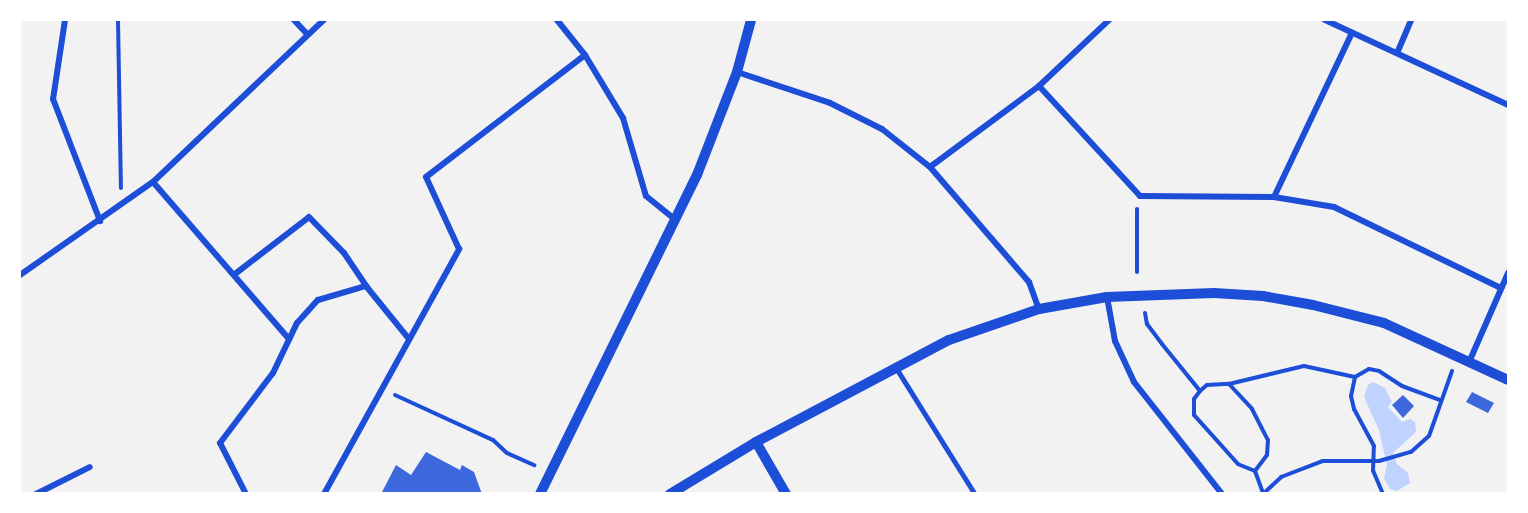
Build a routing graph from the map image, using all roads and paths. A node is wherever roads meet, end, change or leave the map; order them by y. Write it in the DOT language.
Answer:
graph roads {
  1 [pos="65,20"];
  2 [pos="118,20"];
  3 [pos="294,20"];
  4 [pos="324,20"];
  5 [pos="557,20"];
  6 [pos="751,20"];
  7 [pos="1109,20"];
  8 [pos="1325,20"];
  9 [pos="1411,20"];
  10 [pos="306,33"];
  11 [pos="1352,33"];
  12 [pos="1398,51"];
  13 [pos="585,55"];
  14 [pos="736,72"];
  15 [pos="1039,86"];
  16 [pos="1509,105"];
  17 [pos="930,167"];
  18 [pos="153,182"];
  19 [pos="1140,196"];
  20 [pos="1274,196"];
  21 [pos="124,203"];
  22 [pos="676,220"];
  23 [pos="100,221"];
  24 [pos="1137,272"];
  25 [pos="1509,273"];
  26 [pos="235,274"];
  27 [pos="20,275"];
  28 [pos="366,286"];
  29 [pos="1501,288"];
  30 [pos="1107,297"];
  31 [pos="1039,309"];
  32 [pos="1145,312"];
  33 [pos="289,339"];
  34 [pos="409,339"];
  35 [pos="1470,360"];
  36 [pos="895,367"];
  37 [pos="1453,368"];
  38 [pos="1355,377"];
  39 [pos="1509,380"];
  40 [pos="1228,384"];
  41 [pos="383,389"];
  42 [pos="1200,391"];
  43 [pos="1440,399"];
  44 [pos="756,442"];
  45 [pos="1374,460"];
  46 [pos="90,468"];
  47 [pos="1255,471"];
  48 [pos="551,473"];
  49 [pos="1263,493"];
  50 [pos="36,494"];
  51 [pos="246,494"];
  52 [pos="324,494"];
  53 [pos="540,494"];
  54 [pos="670,494"];
  55 [pos="786,494"];
  56 [pos="975,494"];
  57 [pos="1222,494"];
  58 [pos="1383,494"];
  1 -- 23 [label="street"];
  2 -- 21 [label="path"];
  3 -- 10 [label="street"];
  4 -- 10 [label="street"];
  5 -- 13 [label="street"];
  6 -- 14 [label="street"];
  7 -- 15 [label="street"];
  8 -- 11 [label="street"];
  9 -- 12 [label="street"];
  10 -- 18 [label="street"];
  11 -- 12 [label="street"];
  11 -- 20 [label="street"];
  12 -- 16 [label="street"];
  13 -- 22 [label="street"];
  13 -- 34 [label="street"];
  14 -- 17 [label="street"];
  14 -- 22 [label="street"];
  15 -- 17 [label="street"];
  15 -- 19 [label="street"];
  17 -- 31 [label="street"];
  18 -- 21 [label="street"];
  18 -- 26 [label="street"];
  19 -- 20 [label="street"];
  19 -- 24 [label="path"];
  20 -- 29 [label="street"];
  21 -- 23 [label="street"];
  22 -- 48 [label="street"];
  23 -- 27 [label="street"];
  25 -- 29 [label="street"];
  26 -- 28 [label="street"];
  26 -- 33 [label="street"];
  28 -- 33 [label="street"];
  28 -- 34 [label="street"];
  29 -- 35 [label="street"];
  30 -- 31 [label="street"];
  30 -- 35 [label="street"];
  30 -- 57 [label="street"];
  31 -- 36 [label="street"];
  32 -- 42 [label="path"];
  33 -- 51 [label="street"];
  34 -- 41 [label="street"];
  35 -- 39 [label="street"];
  36 -- 44 [label="street"];
  36 -- 56 [label="lane"];
  37 -- 43 [label="path"];
  38 -- 40 [label="path"];
  38 -- 43 [label="path"];
  38 -- 45 [label="path"];
  40 -- 42 [label="path"];
  40 -- 47 [label="path"];
  41 -- 48 [label="path"];
  41 -- 52 [label="street"];
  42 -- 47 [label="path"];
  43 -- 45 [label="path"];
  44 -- 54 [label="street"];
  44 -- 55 [label="street"];
  45 -- 49 [label="path"];
  45 -- 58 [label="path"];
  46 -- 50 [label="street"];
  47 -- 49 [label="path"];
  48 -- 53 [label="street"];
}
